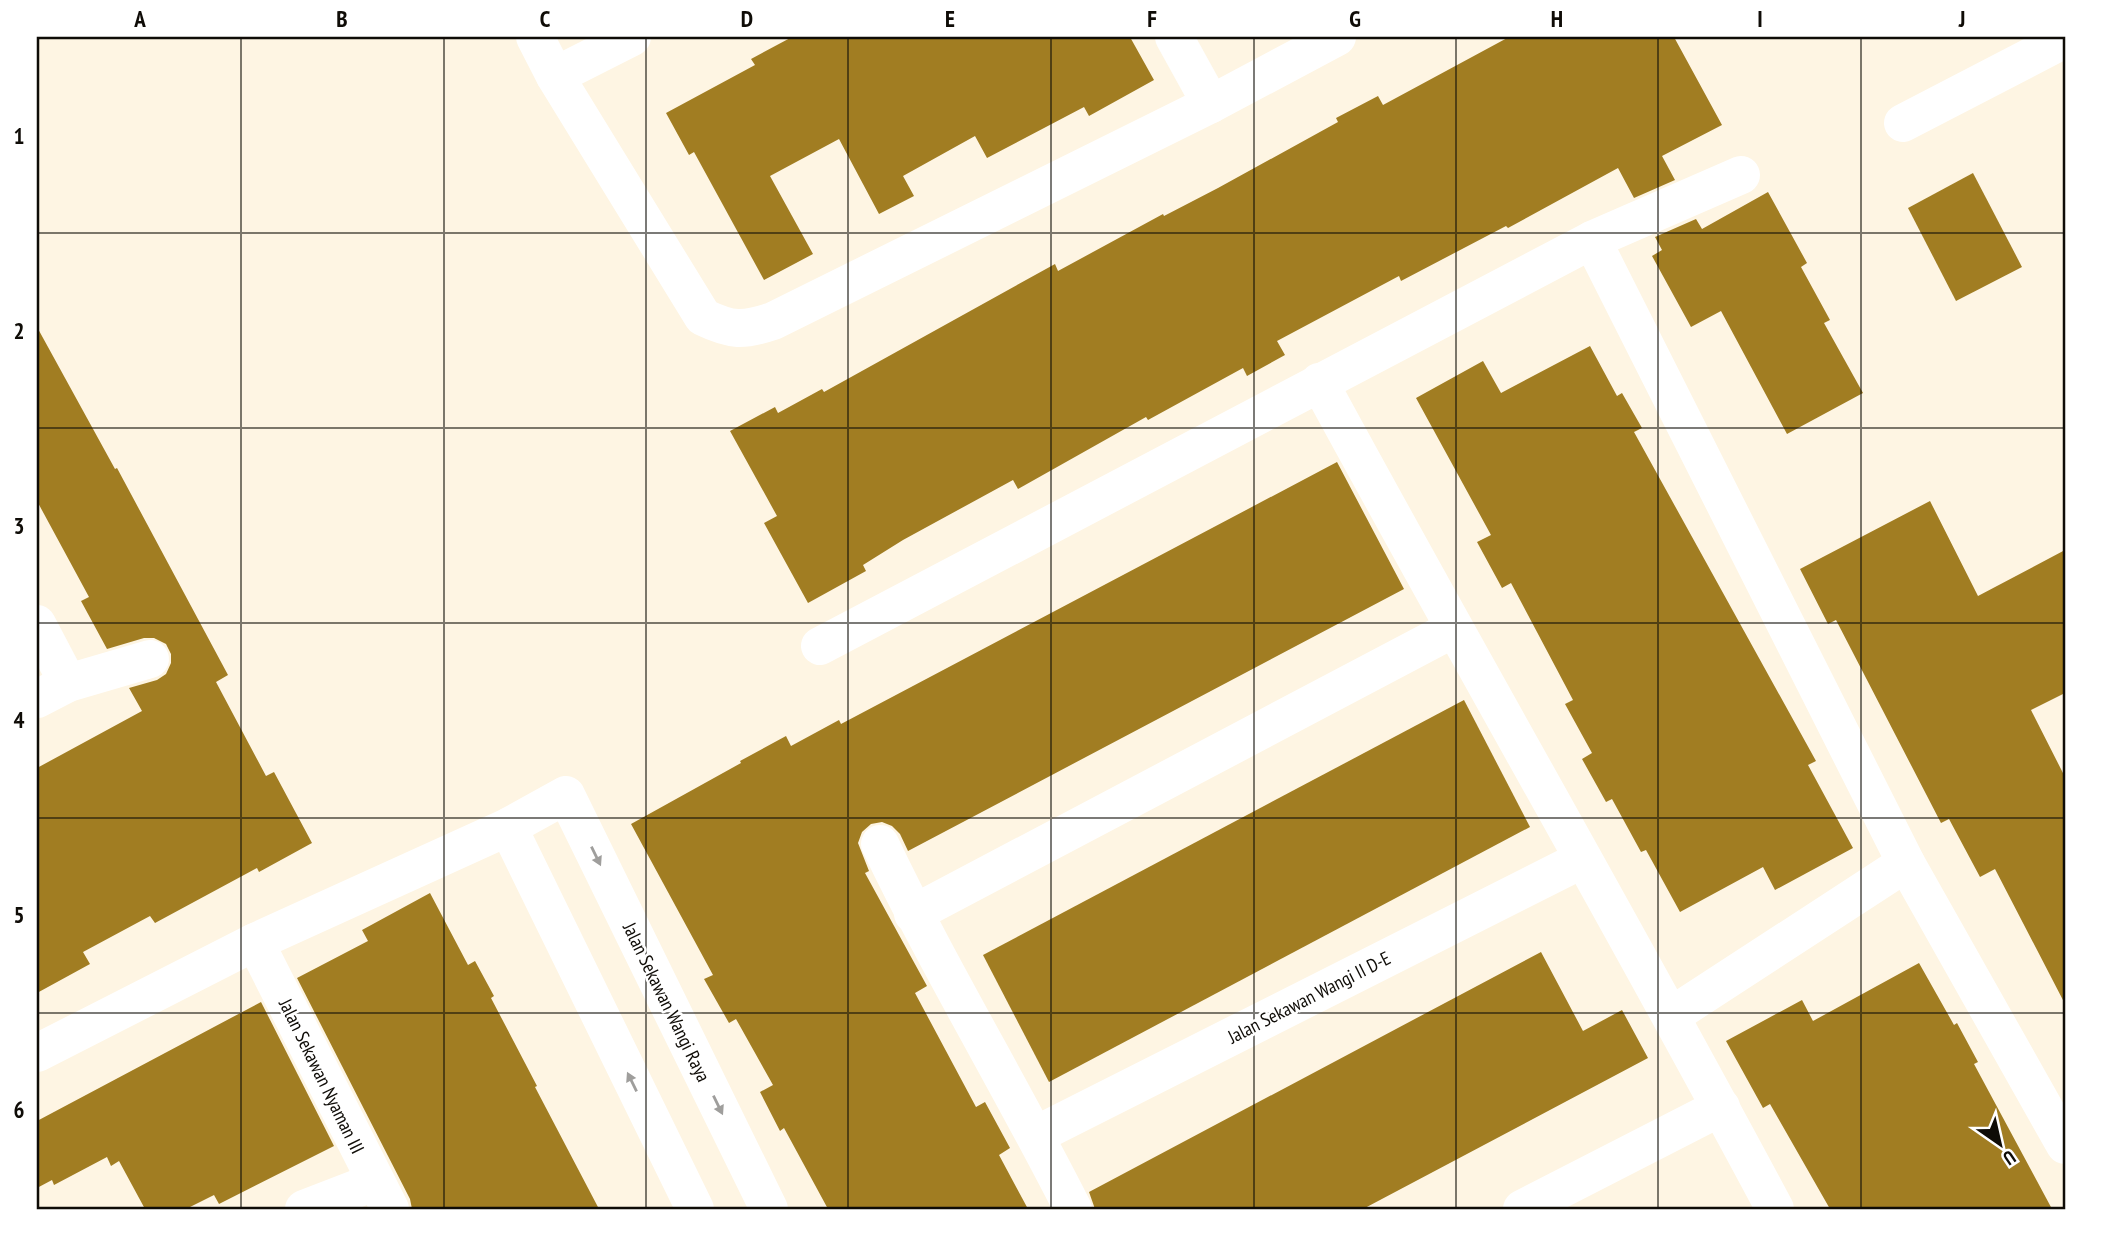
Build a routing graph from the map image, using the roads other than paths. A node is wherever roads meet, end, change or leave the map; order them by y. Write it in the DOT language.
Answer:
graph roads {
  1 [pos="535,37"];
  2 [pos="632,37"];
  3 [pos="1174,37"];
  4 [pos="1337,37"];
  5 [pos="2065,39"];
  6 [pos="555,76"];
  7 [pos="1211,104"];
  8 [pos="1903,123"];
  9 [pos="1741,175"];
  10 [pos="1592,240"];
  11 [pos="1319,383"];
  12 [pos="37,624"];
  13 [pos="1453,629"];
  14 [pos="820,646"];
  15 [pos="149,659"];
  16 [pos="53,691"];
  17 [pos="508,827"];
  18 [pos="880,844"];
  19 [pos="1583,859"];
  20 [pos="1906,863"];
  21 [pos="914,914"];
  22 [pos="256,942"];
  23 [pos="1671,1016"];
  24 [pos="37,1053"];
  25 [pos="1721,1107"];
  26 [pos="1036,1135"];
  27 [pos="2065,1145"];
  28 [pos="382,1196"];
  29 [pos="304,1209"];
  30 [pos="695,1209"];
  31 [pos="769,1209"];
  32 [pos="1073,1209"];
  33 [pos="1522,1209"];
  34 [pos="1775,1209"];
  1 -- 6 [label="street"];
  2 -- 6 [label="street"];
  3 -- 7 [label="street"];
  4 -- 7 [label="street"];
  5 -- 8 [label="street"];
  6 -- 7 [label="street"];
  9 -- 10 [label="street"];
  10 -- 11 [label="street"];
  10 -- 20 [label="street"];
  11 -- 13 [label="street"];
  11 -- 14 [label="street"];
  12 -- 16 [label="street"];
  13 -- 19 [label="street"];
  13 -- 21 [label="street"];
  15 -- 16 [label="street"];
  17 -- 22 [label="street"];
  30 -- 17 [label="street, one-way"];
  17 -- 31 [label="street, Jalan Sekawan Wangi Raya, one-way"];
  18 -- 21 [label="street"];
  19 -- 23 [label="street"];
  19 -- 26 [label="street, Jalan Sekawan Wangi II D-E"];
  20 -- 23 [label="street"];
  20 -- 27 [label="street"];
  21 -- 26 [label="street"];
  22 -- 24 [label="street"];
  22 -- 28 [label="street, Jalan Sekawan Nyaman III"];
  23 -- 25 [label="street"];
  25 -- 33 [label="street"];
  25 -- 34 [label="street"];
  26 -- 32 [label="street"];
  28 -- 29 [label="street"];
}
